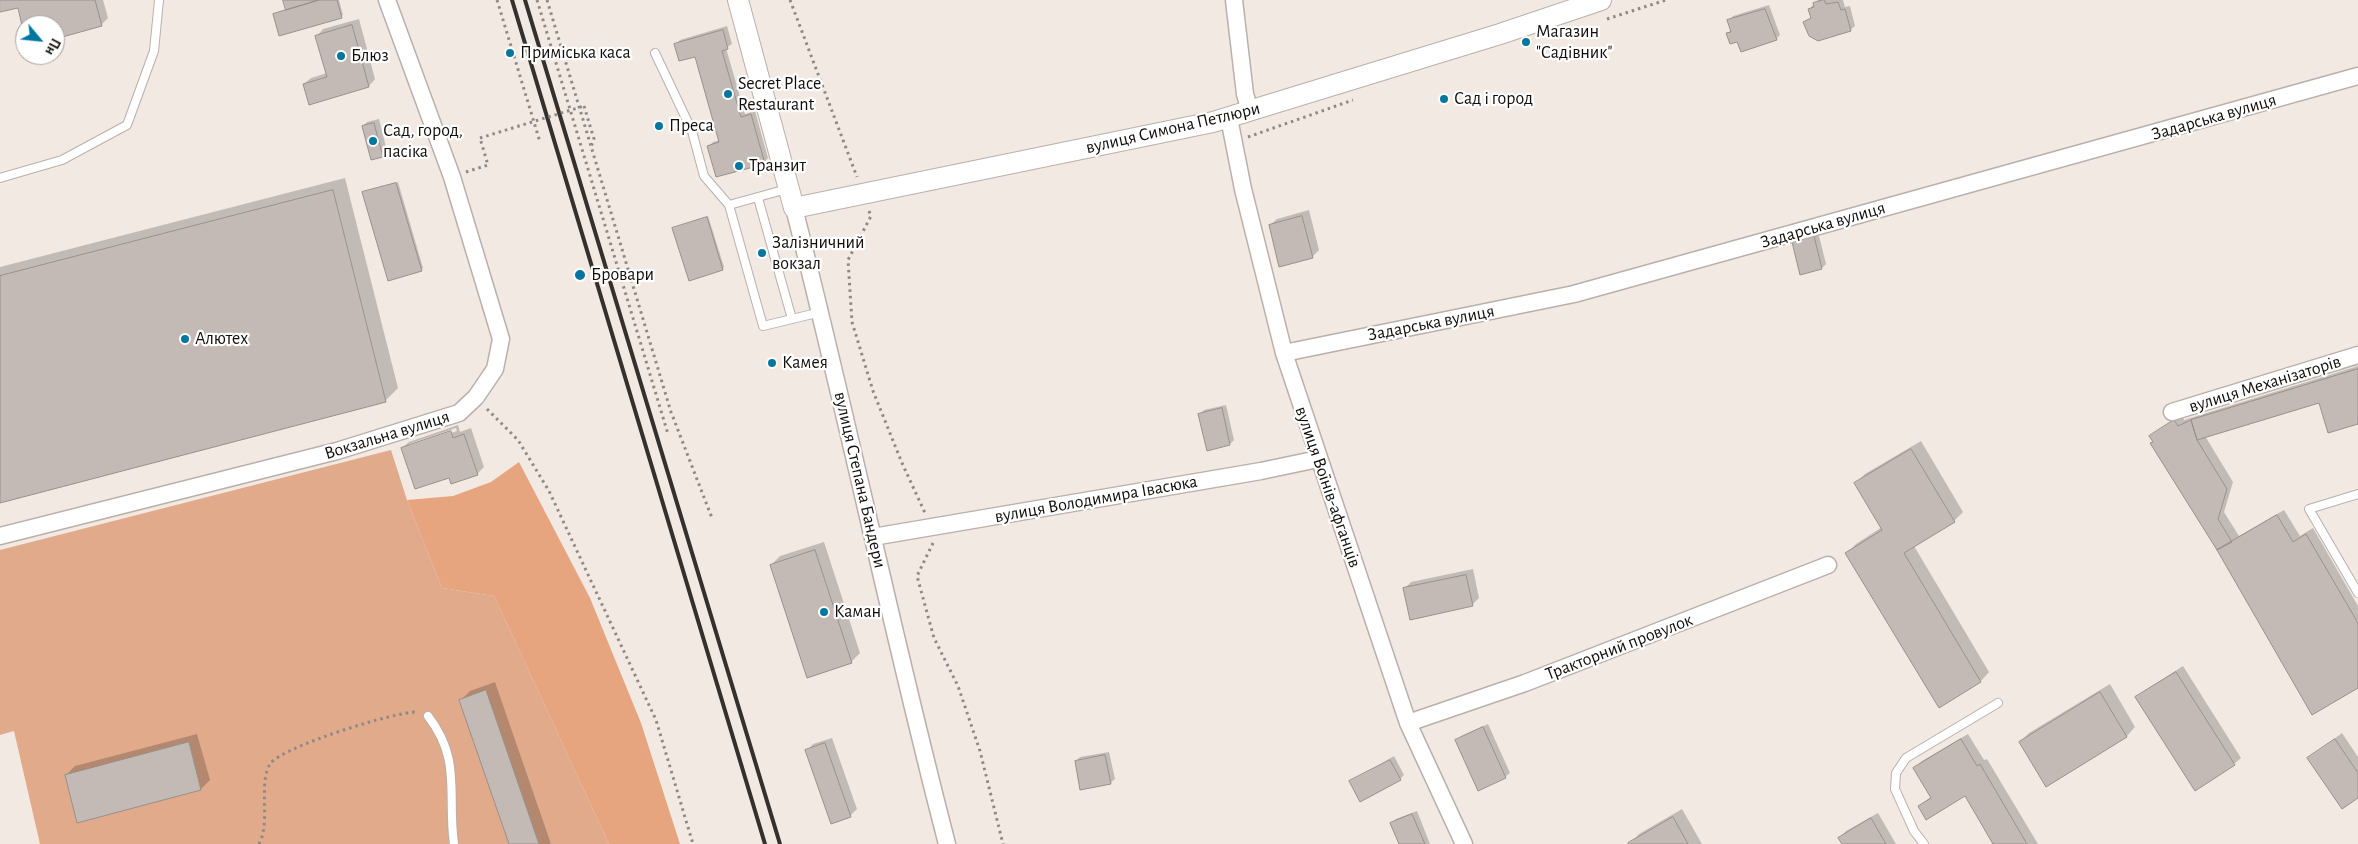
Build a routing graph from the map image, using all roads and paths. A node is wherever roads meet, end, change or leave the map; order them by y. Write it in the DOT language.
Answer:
graph roads {
  1 [pos="159,0"];
  2 [pos="387,0"];
  3 [pos="497,0"];
  4 [pos="537,0"];
  5 [pos="548,0"];
  6 [pos="738,0"];
  7 [pos="790,0"];
  8 [pos="1234,0"];
  9 [pos="1601,0"];
  10 [pos="655,52"];
  11 [pos="517,65"];
  12 [pos="2358,76"];
  13 [pos="1250,111"];
  14 [pos="1229,118"];
  15 [pos="534,121"];
  16 [pos="540,142"];
  17 [pos="590,148"];
  18 [pos="488,165"];
  19 [pos="0,178"];
  20 [pos="858,180"];
  21 [pos="789,188"];
  22 [pos="758,198"];
  23 [pos="729,205"];
  24 [pos="868,207"];
  25 [pos="794,208"];
  26 [pos="821,312"];
  27 [pos="792,319"];
  28 [pos="1284,352"];
  29 [pos="2358,356"];
  30 [pos="476,397"];
  31 [pos="2172,412"];
  32 [pos="668,434"];
  33 [pos="1318,459"];
  34 [pos="2358,494"];
  35 [pos="712,518"];
  36 [pos="929,521"];
  37 [pos="0,536"];
  38 [pos="873,537"];
  39 [pos="936,537"];
  40 [pos="1828,565"];
  41 [pos="2358,593"];
  42 [pos="1998,703"];
  43 [pos="428,716"];
  44 [pos="1408,723"];
  45 [pos="259,844"];
  46 [pos="454,844"];
  47 [pos="693,844"];
  48 [pos="947,844"];
  49 [pos="1003,844"];
  50 [pos="1464,844"];
  51 [pos="1924,844"];
  1 -- 19 [label="lane"];
  2 -- 30 [label="street, Вокзальна вулиця"];
  3 -- 11 [label="path"];
  4 -- 32 [label="path"];
  5 -- 17 [label="path"];
  6 -- 21 [label="street, вулиця Степана Бандери"];
  7 -- 20 [label="path"];
  8 -- 13 [label="street"];
  9 -- 13 [label="street, вулиця Симона Петлюри"];
  10 -- 23 [label="lane"];
  11 -- 15 [label="path"];
  11 -- 16 [label="path"];
  12 -- 28 [label="street, Задарська вулиця"];
  13 -- 14 [label="street, вулиця Симона Петлюри"];
  14 -- 25 [label="street, вулиця Симона Петлюри"];
  14 -- 28 [label="street, вулиця Воїнів-афганців"];
  15 -- 17 [label="path, bridge"];
  15 -- 18 [label="path, bridge"];
  17 -- 35 [label="path"];
  21 -- 22 [label="lane"];
  21 -- 25 [label="street, вулиця Степана Бандери"];
  22 -- 23 [label="lane"];
  22 -- 27 [label="lane"];
  23 -- 27 [label="lane"];
  24 -- 36 [label="path"];
  25 -- 26 [label="street, вулиця Степана Бандери"];
  26 -- 27 [label="lane"];
  26 -- 38 [label="street, вулиця Степана Бандери"];
  28 -- 33 [label="street, вулиця Воїнів-афганців"];
  29 -- 31 [label="street, вулиця Механізаторів"];
  30 -- 37 [label="street, Вокзальна вулиця"];
  30 -- 47 [label="path"];
  33 -- 38 [label="street, вулиця Володимира Івасюка"];
  33 -- 44 [label="street, вулиця Воїнів-афганців"];
  34 -- 41 [label="lane"];
  38 -- 48 [label="street, вулиця Степана Бандери"];
  39 -- 49 [label="path"];
  40 -- 44 [label="street, Тракторний провулок"];
  42 -- 51 [label="lane"];
  43 -- 45 [label="path"];
  43 -- 46 [label="lane"];
  44 -- 50 [label="street, вулиця Воїнів-афганців"];
}
